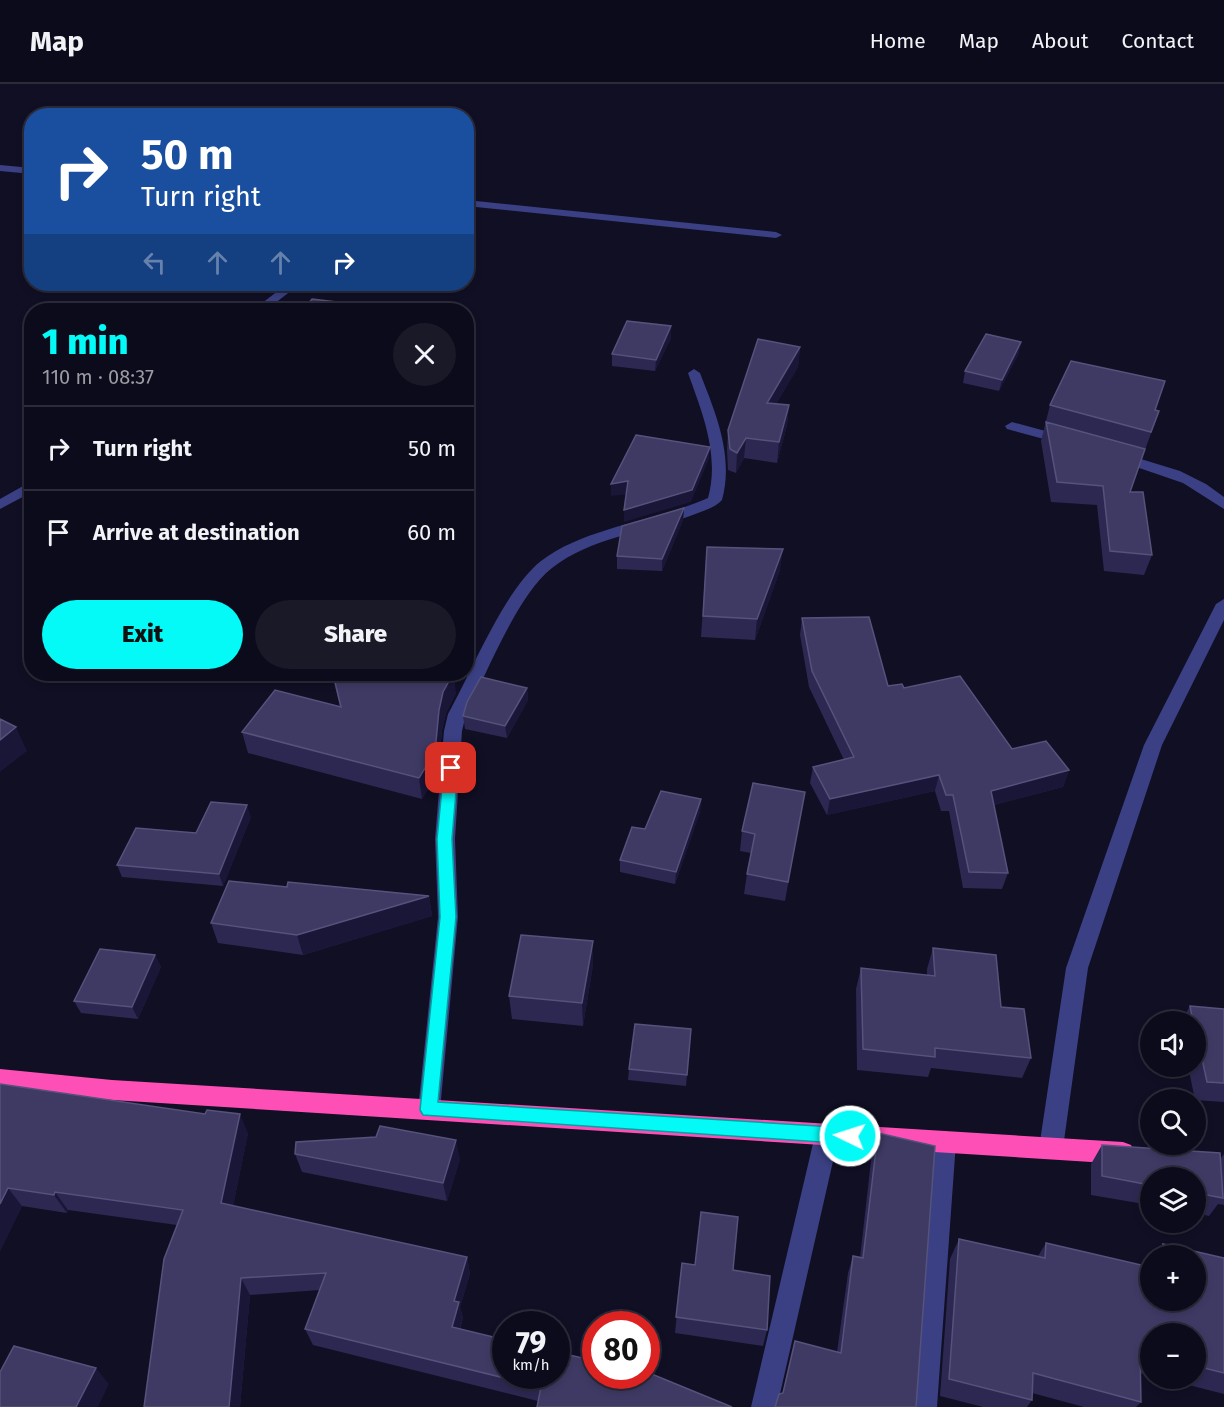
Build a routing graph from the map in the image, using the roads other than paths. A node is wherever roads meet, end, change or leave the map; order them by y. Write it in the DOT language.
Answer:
graph roads {
  1 [pos="0,168"];
  2 [pos="24,170"];
  3 [pos="474,204"];
  4 [pos="776,235"];
  5 [pos="285,291"];
  6 [pos="268,303"];
  7 [pos="694,373"];
  8 [pos="1012,426"];
  9 [pos="1079,445"];
  10 [pos="1102,452"];
  11 [pos="24,490"];
  12 [pos="0,505"];
  13 [pos="1224,505"];
  14 [pos="1224,604"];
  15 [pos="0,1079"];
  16 [pos="429,1110"];
  17 [pos="827,1135"];
  18 [pos="944,1142"];
  19 [pos="1050,1148"];
  20 [pos="1140,1154"];
  21 [pos="764,1407"];
  22 [pos="924,1407"];
  1 -- 2 [label="street"];
  3 -- 4 [label="street"];
  5 -- 6 [label="street"];
  7 -- 16 [label="street"];
  8 -- 9 [label="street"];
  10 -- 13 [label="street"];
  11 -- 12 [label="street"];
  14 -- 19 [label="street"];
  15 -- 16 [label="highway"];
  16 -- 17 [label="highway"];
  17 -- 18 [label="highway"];
  17 -- 21 [label="street"];
  18 -- 19 [label="highway"];
  18 -- 22 [label="street"];
  19 -- 20 [label="highway"];
}
